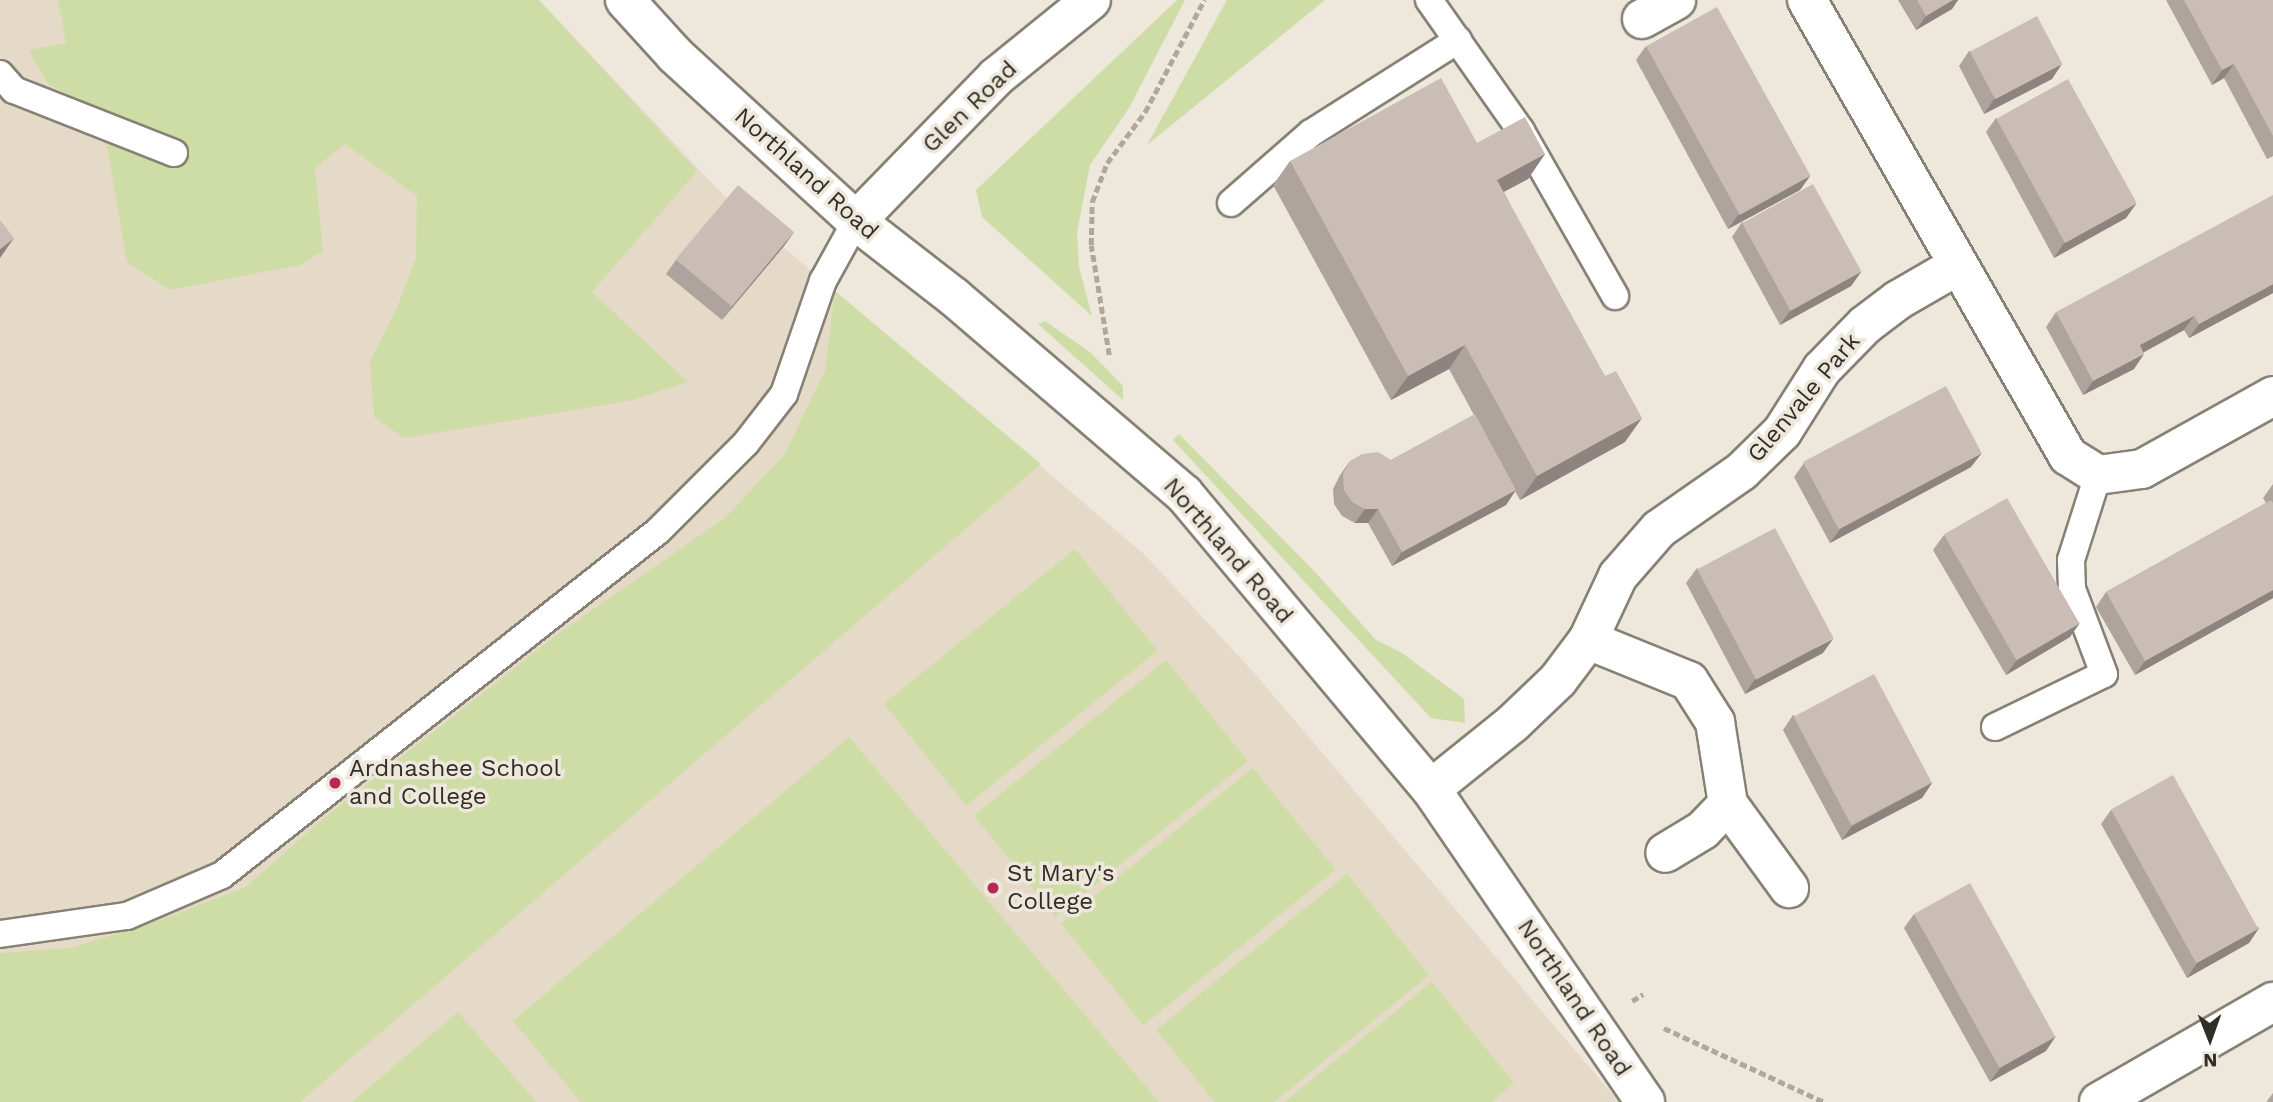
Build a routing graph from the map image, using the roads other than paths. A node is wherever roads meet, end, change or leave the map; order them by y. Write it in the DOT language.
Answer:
graph roads {
  1 [pos="625,0"];
  2 [pos="1091,0"];
  3 [pos="1429,0"];
  4 [pos="1676,0"];
  5 [pos="1807,0"];
  6 [pos="1642,19"];
  7 [pos="1458,40"];
  8 [pos="0,74"];
  9 [pos="174,153"];
  10 [pos="1231,204"];
  11 [pos="856,221"];
  12 [pos="1957,266"];
  13 [pos="1615,296"];
  14 [pos="2273,396"];
  15 [pos="2098,475"];
  16 [pos="1588,640"];
  17 [pos="1995,727"];
  18 [pos="1431,789"];
  19 [pos="1728,804"];
  20 [pos="1665,853"];
  21 [pos="1789,887"];
  22 [pos="0,934"];
  23 [pos="2273,1002"];
  24 [pos="1645,1102"];
  25 [pos="2099,1102"];
  1 -- 11 [label="street, Northland Road"];
  2 -- 11 [label="street, Glen Road"];
  3 -- 7 [label="lane"];
  4 -- 6 [label="street"];
  5 -- 12 [label="street"];
  7 -- 10 [label="lane"];
  7 -- 13 [label="lane"];
  8 -- 9 [label="lane"];
  11 -- 18 [label="street, Northland Road"];
  11 -- 22 [label="lane"];
  12 -- 15 [label="street"];
  12 -- 16 [label="street, Glenvale Park"];
  14 -- 15 [label="street"];
  15 -- 17 [label="lane"];
  16 -- 18 [label="street, Glenvale Park"];
  16 -- 19 [label="street"];
  18 -- 24 [label="street, Northland Road"];
  19 -- 20 [label="street"];
  19 -- 21 [label="street"];
  23 -- 25 [label="street"];
}
